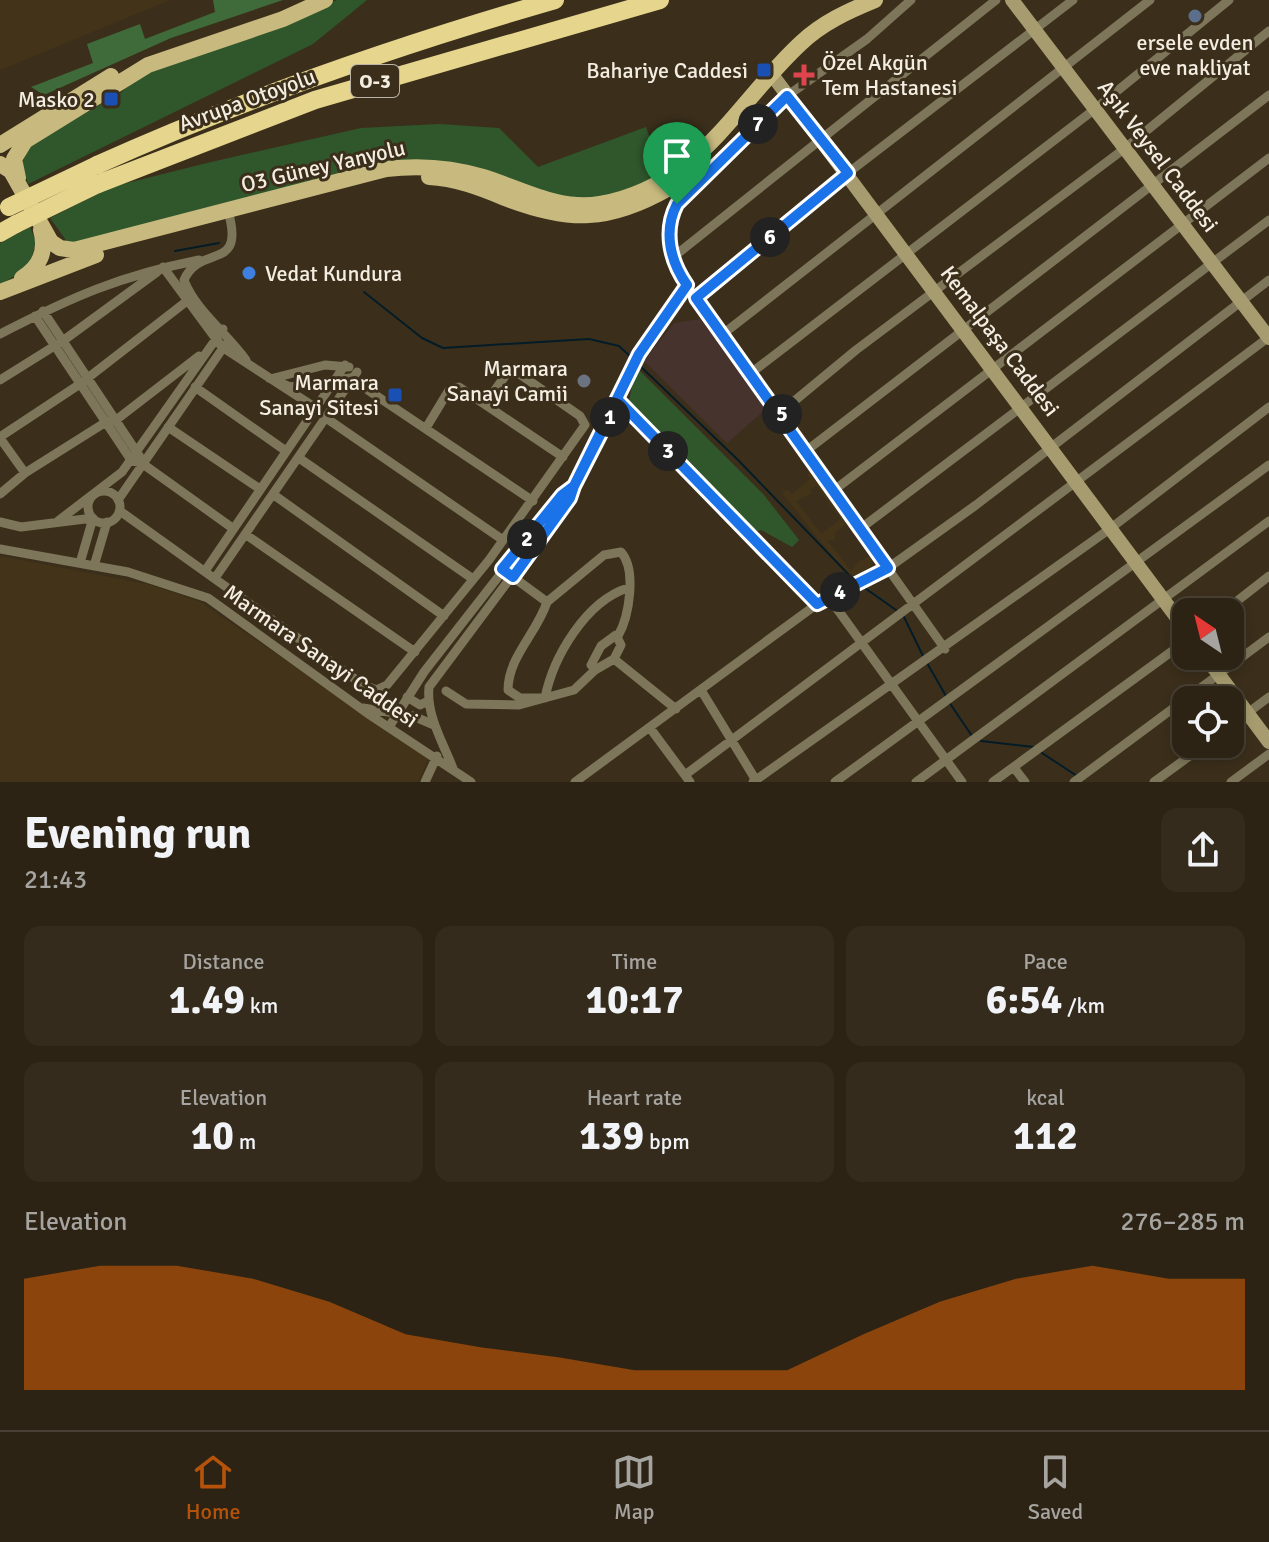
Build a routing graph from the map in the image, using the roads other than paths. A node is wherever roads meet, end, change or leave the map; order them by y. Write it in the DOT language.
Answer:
graph roads {
  1 [pos="310,0"];
  2 [pos="325,0"];
  3 [pos="555,0"];
  4 [pos="660,0"];
  5 [pos="875,0"];
  6 [pos="886,0"];
  7 [pos="911,0"];
  8 [pos="996,0"];
  9 [pos="1012,0"];
  10 [pos="1073,0"];
  11 [pos="1150,0"];
  12 [pos="1229,0"];
  13 [pos="1035,31"];
  14 [pos="1269,31"];
  15 [pos="1066,69"];
  16 [pos="776,80"];
  17 [pos="1269,95"];
  18 [pos="787,96"];
  19 [pos="1095,109"];
  20 [pos="820,137"];
  21 [pos="0,145"];
  22 [pos="1124,149"];
  23 [pos="1269,158"];
  24 [pos="0,164"];
  25 [pos="701,164"];
  26 [pos="848,173"];
  27 [pos="19,183"];
  28 [pos="1153,185"];
  29 [pos="677,204"];
  30 [pos="878,212"];
  31 [pos="229,215"];
  32 [pos="6,219"];
  33 [pos="1269,220"];
  34 [pos="1181,225"];
  35 [pos="40,226"];
  36 [pos="906,251"];
  37 [pos="672,258"];
  38 [pos="199,260"];
  39 [pos="1212,265"];
  40 [pos="163,267"];
  41 [pos="1269,280"];
  42 [pos="687,285"];
  43 [pos="935,290"];
  44 [pos="0,292"];
  45 [pos="696,298"];
  46 [pos="190,300"];
  47 [pos="1241,302"];
  48 [pos="39,314"];
  49 [pos="223,329"];
  50 [pos="964,329"];
  51 [pos="0,334"];
  52 [pos="723,334"];
  53 [pos="1269,338"];
  54 [pos="232,341"];
  55 [pos="59,342"];
  56 [pos="219,343"];
  57 [pos="204,352"];
  58 [pos="345,365"];
  59 [pos="250,366"];
  60 [pos="994,368"];
  61 [pos="751,373"];
  62 [pos="354,375"];
  63 [pos="90,377"];
  64 [pos="269,378"];
  65 [pos="336,379"];
  66 [pos="0,380"];
  67 [pos="80,384"];
  68 [pos="195,387"];
  69 [pos="618,400"];
  70 [pos="485,404"];
  71 [pos="1269,407"];
  72 [pos="316,408"];
  73 [pos="1023,408"];
  74 [pos="781,412"];
  75 [pos="326,418"];
  76 [pos="111,421"];
  77 [pos="168,427"];
  78 [pos="426,428"];
  79 [pos="0,438"];
  80 [pos="1052,448"];
  81 [pos="286,451"];
  82 [pos="806,451"];
  83 [pos="135,456"];
  84 [pos="563,457"];
  85 [pos="299,458"];
  86 [pos="143,464"];
  87 [pos="1269,465"];
  88 [pos="25,473"];
  89 [pos="1079,483"];
  90 [pos="574,486"];
  91 [pos="260,489"];
  92 [pos="833,491"];
  93 [pos="0,494"];
  94 [pos="94,494"];
  95 [pos="274,495"];
  96 [pos="533,501"];
  97 [pos="119,505"];
  98 [pos="93,518"];
  99 [pos="58,521"];
  100 [pos="1269,521"];
  101 [pos="0,522"];
  102 [pos="107,522"];
  103 [pos="231,527"];
  104 [pos="1111,528"];
  105 [pos="860,529"];
  106 [pos="245,534"];
  107 [pos="503,540"];
  108 [pos="0,549"];
  109 [pos="80,563"];
  110 [pos="1137,563"];
  111 [pos="94,566"];
  112 [pos="888,568"];
  113 [pos="502,569"];
  114 [pos="205,571"];
  115 [pos="1269,576"];
  116 [pos="513,577"];
  117 [pos="215,578"];
  118 [pos="473,579"];
  119 [pos="628,588"];
  120 [pos="1241,598"];
  121 [pos="830,599"];
  122 [pos="1165,601"];
  123 [pos="547,602"];
  124 [pos="913,603"];
  125 [pos="817,604"];
  126 [pos="1172,611"];
  127 [pos="444,616"];
  128 [pos="618,636"];
  129 [pos="1269,637"];
  130 [pos="863,644"];
  131 [pos="945,649"];
  132 [pos="1172,651"];
  133 [pos="415,652"];
  134 [pos="614,659"];
  135 [pos="595,670"];
  136 [pos="1215,670"];
  137 [pos="1219,675"];
  138 [pos="890,684"];
  139 [pos="701,690"];
  140 [pos="446,691"];
  141 [pos="407,697"];
  142 [pos="1269,697"];
  143 [pos="545,698"];
  144 [pos="428,701"];
  145 [pos="363,708"];
  146 [pos="676,709"];
  147 [pos="1248,713"];
  148 [pos="396,714"];
  149 [pos="1244,716"];
  150 [pos="918,723"];
  151 [pos="434,725"];
  152 [pos="389,727"];
  153 [pos="650,728"];
  154 [pos="733,741"];
  155 [pos="1269,742"];
  156 [pos="444,744"];
  157 [pos="1269,754"];
  158 [pos="436,758"];
  159 [pos="1187,758"];
  160 [pos="945,762"];
  161 [pos="1015,769"];
  162 [pos="454,771"];
  163 [pos="687,779"];
  164 [pos="755,781"];
  165 [pos="425,782"];
  166 [pos="471,782"];
  167 [pos="575,782"];
  168 [pos="835,782"];
  169 [pos="916,782"];
  170 [pos="962,782"];
  171 [pos="993,782"];
  172 [pos="1025,782"];
  173 [pos="1074,782"];
  174 [pos="1154,782"];
  175 [pos="1231,782"];
  1 -- 21 [label="main road"];
  2 -- 27 [label="main road"];
  3 -- 32 [label="highway, Avrupa Otoyolu / O-3, bridge"];
  4 -- 32 [label="highway, Avrupa Otoyolu / O-3, bridge"];
  5 -- 31 [label="main road, O3 Güney Yanyolu"];
  6 -- 16 [label="main road"];
  7 -- 18 [label="street"];
  8 -- 20 [label="street"];
  9 -- 13 [label="main road, Aşık Veysel Caddesi"];
  10 -- 13 [label="street"];
  11 -- 15 [label="street"];
  12 -- 19 [label="street"];
  13 -- 15 [label="main road, Aşık Veysel Caddesi"];
  13 -- 26 [label="street"];
  14 -- 22 [label="street"];
  15 -- 19 [label="main road, Aşık Veysel Caddesi"];
  15 -- 30 [label="street"];
  16 -- 18 [label="main road, Kemalpaşa Caddesi"];
  16 -- 25 [label="main road"];
  17 -- 28 [label="street"];
  18 -- 20 [label="main road, Kemalpaşa Caddesi"];
  18 -- 29 [label="street"];
  19 -- 22 [label="main road, Aşık Veysel Caddesi"];
  19 -- 36 [label="street"];
  20 -- 26 [label="main road, Kemalpaşa Caddesi"];
  20 -- 37 [label="street"];
  22 -- 28 [label="main road, Aşık Veysel Caddesi"];
  22 -- 43 [label="street"];
  23 -- 34 [label="street"];
  24 -- 27 [label="main road"];
  25 -- 29 [label="street"];
  25 -- 31 [label="main road"];
  26 -- 30 [label="main road, Kemalpaşa Caddesi"];
  26 -- 45 [label="street"];
  27 -- 35 [label="main road"];
  28 -- 34 [label="main road, Aşık Veysel Caddesi"];
  28 -- 50 [label="street"];
  29 -- 37 [label="street"];
  30 -- 36 [label="main road, Kemalpaşa Caddesi"];
  30 -- 52 [label="street"];
  31 -- 35 [label="main road"];
  31 -- 38 [label="street"];
  31 -- 44 [label="main road"];
  33 -- 39 [label="street"];
  34 -- 39 [label="main road, Aşık Veysel Caddesi"];
  34 -- 60 [label="street"];
  35 -- 44 [label="main road"];
  36 -- 43 [label="main road, Kemalpaşa Caddesi"];
  36 -- 61 [label="street"];
  37 -- 42 [label="street"];
  38 -- 40 [label="street"];
  38 -- 46 [label="street"];
  39 -- 47 [label="main road, Aşık Veysel Caddesi"];
  39 -- 73 [label="street"];
  40 -- 46 [label="street"];
  40 -- 48 [label="street"];
  40 -- 55 [label="street"];
  41 -- 47 [label="street"];
  42 -- 45 [label="street"];
  42 -- 69 [label="street"];
  43 -- 50 [label="main road, Kemalpaşa Caddesi"];
  43 -- 74 [label="street"];
  45 -- 52 [label="street"];
  46 -- 49 [label="street"];
  46 -- 56 [label="street"];
  46 -- 63 [label="street"];
  47 -- 53 [label="main road, Aşık Veysel Caddesi"];
  47 -- 80 [label="street"];
  48 -- 51 [label="street"];
  48 -- 55 [label="street"];
  49 -- 54 [label="street"];
  49 -- 56 [label="street"];
  50 -- 60 [label="main road, Kemalpaşa Caddesi"];
  50 -- 82 [label="street"];
  52 -- 61 [label="street"];
  53 -- 89 [label="street"];
  54 -- 56 [label="street"];
  54 -- 59 [label="street"];
  55 -- 63 [label="street"];
  55 -- 66 [label="street"];
  55 -- 67 [label="street"];
  56 -- 57 [label="street"];
  56 -- 59 [label="street"];
  56 -- 68 [label="street"];
  57 -- 76 [label="street"];
  57 -- 83 [label="street"];
  58 -- 62 [label="street"];
  58 -- 64 [label="street"];
  58 -- 65 [label="street"];
  59 -- 64 [label="street"];
  60 -- 73 [label="main road, Kemalpaşa Caddesi"];
  60 -- 92 [label="street"];
  61 -- 74 [label="street"];
  62 -- 65 [label="street"];
  62 -- 75 [label="street"];
  62 -- 78 [label="street"];
  63 -- 67 [label="street"];
  63 -- 76 [label="street"];
  64 -- 65 [label="street"];
  64 -- 72 [label="street"];
  65 -- 72 [label="street"];
  67 -- 76 [label="street"];
  67 -- 79 [label="street"];
  68 -- 77 [label="street"];
  68 -- 81 [label="street"];
  69 -- 90 [label="street"];
  69 -- 125 [label="street"];
  70 -- 78 [label="street"];
  70 -- 84 [label="street"];
  70 -- 84 [label="street"];
  71 -- 104 [label="street"];
  72 -- 81 [label="street"];
  73 -- 80 [label="main road, Kemalpaşa Caddesi"];
  73 -- 105 [label="street"];
  74 -- 82 [label="street"];
  75 -- 85 [label="street"];
  75 -- 107 [label="street"];
  76 -- 83 [label="street"];
  76 -- 88 [label="street"];
  77 -- 86 [label="street"];
  77 -- 91 [label="street"];
  78 -- 96 [label="street"];
  79 -- 88 [label="street"];
  80 -- 89 [label="main road, Kemalpaşa Caddesi"];
  80 -- 112 [label="street"];
  81 -- 91 [label="street"];
  82 -- 92 [label="street"];
  83 -- 86 [label="street"];
  83 -- 94 [label="street"];
  84 -- 96 [label="street"];
  85 -- 95 [label="street"];
  85 -- 118 [label="street"];
  86 -- 97 [label="street"];
  86 -- 103 [label="street"];
  87 -- 110 [label="street"];
  88 -- 93 [label="street"];
  89 -- 104 [label="main road, Kemalpaşa Caddesi"];
  89 -- 124 [label="street"];
  90 -- 113 [label="street"];
  90 -- 116 [label="street"];
  91 -- 103 [label="street"];
  92 -- 105 [label="street"];
  94 -- 97 [label="street"];
  94 -- 98 [label="street"];
  94 -- 99 [label="street"];
  95 -- 106 [label="street"];
  95 -- 127 [label="street"];
  96 -- 107 [label="street"];
  97 -- 102 [label="street"];
  97 -- 114 [label="street"];
  98 -- 99 [label="street"];
  98 -- 102 [label="street"];
  98 -- 109 [label="street"];
  99 -- 101 [label="street"];
  100 -- 122 [label="street"];
  102 -- 111 [label="street"];
  103 -- 114 [label="street"];
  104 -- 110 [label="main road, Kemalpaşa Caddesi"];
  104 -- 131 [label="street"];
  105 -- 112 [label="street"];
  106 -- 117 [label="street"];
  106 -- 133 [label="street"];
  107 -- 118 [label="street"];
  108 -- 109 [label="street, Marmara Sanayi Caddesi"];
  109 -- 111 [label="street, Marmara Sanayi Caddesi"];
  110 -- 122 [label="main road, Kemalpaşa Caddesi"];
  110 -- 150 [label="street"];
  111 -- 145 [label="street, Marmara Sanayi Caddesi"];
  112 -- 121 [label="street"];
  112 -- 124 [label="street"];
  113 -- 116 [label="street"];
  113 -- 141 [label="street"];
  114 -- 117 [label="street"];
  115 -- 120 [label="street"];
  116 -- 123 [label="street"];
  116 -- 144 [label="street"];
  117 -- 133 [label="street"];
  118 -- 127 [label="street"];
  119 -- 123 [label="street"];
  119 -- 128 [label="street"];
  119 -- 143 [label="street"];
  121 -- 125 [label="street"];
  121 -- 130 [label="street"];
  122 -- 126 [label="main road, Kemalpaşa Caddesi"];
  122 -- 160 [label="street"];
  123 -- 143 [label="street"];
  124 -- 130 [label="street"];
  124 -- 131 [label="street"];
  125 -- 139 [label="street"];
  127 -- 133 [label="street"];
  128 -- 134 [label="street"];
  128 -- 135 [label="street"];
  129 -- 137 [label="street"];
  130 -- 138 [label="street"];
  130 -- 154 [label="street"];
  131 -- 138 [label="street"];
  132 -- 161 [label="street"];
  134 -- 135 [label="street"];
  134 -- 146 [label="street"];
  135 -- 143 [label="street"];
  136 -- 137 [label="main road"];
  137 -- 147 [label="main road"];
  137 -- 173 [label="street"];
  138 -- 150 [label="street"];
  138 -- 164 [label="street"];
  139 -- 146 [label="street"];
  139 -- 154 [label="street"];
  140 -- 143 [label="street"];
  141 -- 144 [label="street"];
  141 -- 148 [label="street"];
  142 -- 147 [label="street"];
  144 -- 151 [label="street"];
  145 -- 148 [label="street"];
  145 -- 152 [label="street, Marmara Sanayi Caddesi"];
  146 -- 153 [label="street"];
  147 -- 149 [label="street"];
  147 -- 155 [label="main road"];
  148 -- 151 [label="street"];
  148 -- 152 [label="street"];
  150 -- 160 [label="street"];
  150 -- 168 [label="street"];
  151 -- 156 [label="street"];
  152 -- 158 [label="street, Marmara Sanayi Caddesi"];
  153 -- 163 [label="street"];
  153 -- 167 [label="street"];
  154 -- 163 [label="street"];
  154 -- 164 [label="street"];
  156 -- 158 [label="street"];
  156 -- 162 [label="street"];
  157 -- 175 [label="street"];
  158 -- 162 [label="street, Marmara Sanayi Caddesi"];
  158 -- 165 [label="street"];
  159 -- 174 [label="street"];
  160 -- 169 [label="street"];
  160 -- 170 [label="street"];
  161 -- 171 [label="street"];
  161 -- 172 [label="street"];
  162 -- 166 [label="street, Marmara Sanayi Caddesi"];
}
